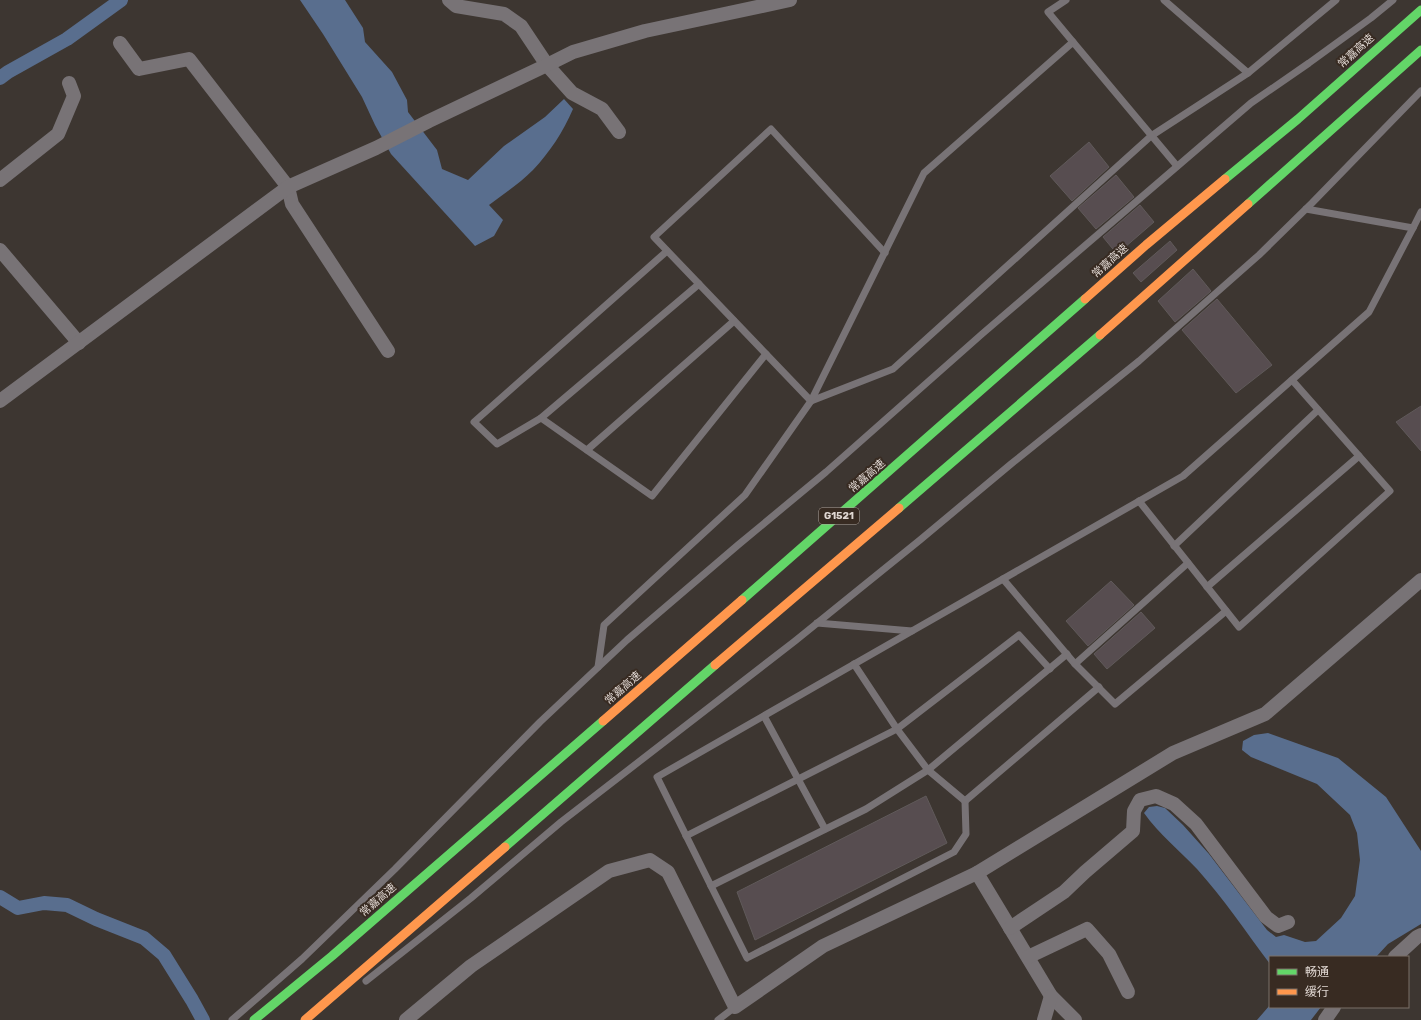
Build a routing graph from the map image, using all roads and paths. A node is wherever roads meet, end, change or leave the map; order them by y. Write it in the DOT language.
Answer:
graph roads {
  1 [pos="449,0"];
  2 [pos="790,0"];
  3 [pos="1066,0"];
  4 [pos="1164,0"];
  5 [pos="1336,0"];
  6 [pos="1393,0"];
  7 [pos="1421,10"];
  8 [pos="1073,42"];
  9 [pos="120,43"];
  10 [pos="1421,50"];
  11 [pos="547,66"];
  12 [pos="1248,73"];
  13 [pos="69,83"];
  14 [pos="1421,92"];
  15 [pos="619,132"];
  16 [pos="1151,136"];
  17 [pos="1177,166"];
  18 [pos="0,180"];
  19 [pos="288,187"];
  20 [pos="1306,209"];
  21 [pos="1421,212"];
  22 [pos="1412,228"];
  23 [pos="0,250"];
  24 [pos="667,251"];
  25 [pos="885,253"];
  26 [pos="699,284"];
  27 [pos="734,321"];
  28 [pos="79,342"];
  29 [pos="388,351"];
  30 [pos="766,354"];
  31 [pos="1292,380"];
  32 [pos="0,401"];
  33 [pos="811,401"];
  34 [pos="1318,410"];
  35 [pos="541,418"];
  36 [pos="587,450"];
  37 [pos="1358,456"];
  38 [pos="1139,501"];
  39 [pos="1174,546"];
  40 [pos="1188,563"];
  41 [pos="1003,579"];
  42 [pos="1421,580"];
  43 [pos="1207,587"];
  44 [pos="1226,611"];
  45 [pos="817,623"];
  46 [pos="912,631"];
  47 [pos="1067,654"];
  48 [pos="854,664"];
  49 [pos="1075,664"];
  50 [pos="598,667"];
  51 [pos="1050,668"];
  52 [pos="1099,687"];
  53 [pos="764,716"];
  54 [pos="897,728"];
  55 [pos="928,770"];
  56 [pos="966,801"];
  57 [pos="825,829"];
  58 [pos="686,836"];
  59 [pos="977,873"];
  60 [pos="711,886"];
  61 [pos="1288,922"];
  62 [pos="1010,928"];
  63 [pos="1421,935"];
  64 [pos="1396,956"];
  65 [pos="1028,957"];
  66 [pos="361,985"];
  67 [pos="1128,992"];
  68 [pos="1051,996"];
  69 [pos="336,1003"];
  70 [pos="736,1008"];
  71 [pos="1333,1008"];
  72 [pos="233,1019"];
  73 [pos="254,1020"];
  74 [pos="305,1020"];
  75 [pos="312,1020"];
  76 [pos="406,1020"];
  77 [pos="718,1020"];
  78 [pos="1044,1020"];
  79 [pos="1075,1020"];
  80 [pos="1325,1020"];
  1 -- 11 [label="street"];
  2 -- 11 [label="street"];
  3 -- 8 [label="lane"];
  4 -- 12 [label="lane"];
  5 -- 12 [label="lane"];
  6 -- 17 [label="lane"];
  7 -- 73 [label="highway, 常嘉高速 / G1521"];
  8 -- 16 [label="lane"];
  8 -- 25 [label="lane"];
  9 -- 19 [label="street"];
  10 -- 74 [label="highway, G1521"];
  11 -- 15 [label="street"];
  11 -- 19 [label="street"];
  12 -- 16 [label="lane"];
  13 -- 18 [label="street"];
  14 -- 20 [label="lane"];
  16 -- 17 [label="lane"];
  16 -- 33 [label="lane"];
  17 -- 50 [label="lane"];
  19 -- 28 [label="street"];
  19 -- 29 [label="street"];
  20 -- 22 [label="lane"];
  20 -- 45 [label="lane"];
  21 -- 22 [label="lane"];
  22 -- 31 [label="lane"];
  23 -- 28 [label="street"];
  24 -- 25 [label="lane"];
  24 -- 26 [label="lane"];
  24 -- 35 [label="lane"];
  25 -- 33 [label="lane"];
  26 -- 27 [label="lane"];
  26 -- 35 [label="lane"];
  27 -- 30 [label="lane"];
  27 -- 36 [label="lane"];
  28 -- 32 [label="street"];
  30 -- 33 [label="lane"];
  30 -- 36 [label="lane"];
  31 -- 34 [label="lane"];
  31 -- 38 [label="lane"];
  33 -- 50 [label="lane"];
  34 -- 37 [label="lane"];
  34 -- 39 [label="lane"];
  35 -- 36 [label="lane"];
  37 -- 43 [label="lane"];
  37 -- 44 [label="lane"];
  38 -- 39 [label="lane"];
  38 -- 41 [label="lane"];
  39 -- 40 [label="lane"];
  40 -- 43 [label="lane"];
  40 -- 49 [label="lane"];
  41 -- 46 [label="lane"];
  41 -- 47 [label="lane"];
  42 -- 59 [label="street"];
  43 -- 44 [label="lane"];
  44 -- 52 [label="lane"];
  45 -- 46 [label="lane"];
  45 -- 66 [label="lane"];
  46 -- 48 [label="lane"];
  47 -- 49 [label="lane"];
  47 -- 51 [label="lane"];
  48 -- 53 [label="lane"];
  48 -- 54 [label="lane"];
  49 -- 52 [label="lane"];
  50 -- 72 [label="lane"];
  51 -- 54 [label="lane"];
  51 -- 55 [label="lane"];
  52 -- 56 [label="lane"];
  53 -- 57 [label="lane"];
  53 -- 58 [label="lane"];
  54 -- 55 [label="lane"];
  54 -- 58 [label="lane"];
  55 -- 56 [label="lane"];
  55 -- 57 [label="lane"];
  56 -- 60 [label="lane"];
  57 -- 60 [label="lane"];
  58 -- 60 [label="lane"];
  59 -- 62 [label="street"];
  59 -- 70 [label="street"];
  61 -- 62 [label="street"];
  62 -- 65 [label="street"];
  63 -- 64 [label="street"];
  65 -- 67 [label="street"];
  65 -- 68 [label="street"];
  68 -- 78 [label="street"];
  68 -- 79 [label="street"];
  69 -- 75 [label="lane"];
  70 -- 76 [label="street"];
  70 -- 77 [label="lane"];
  71 -- 80 [label="street"];
}
